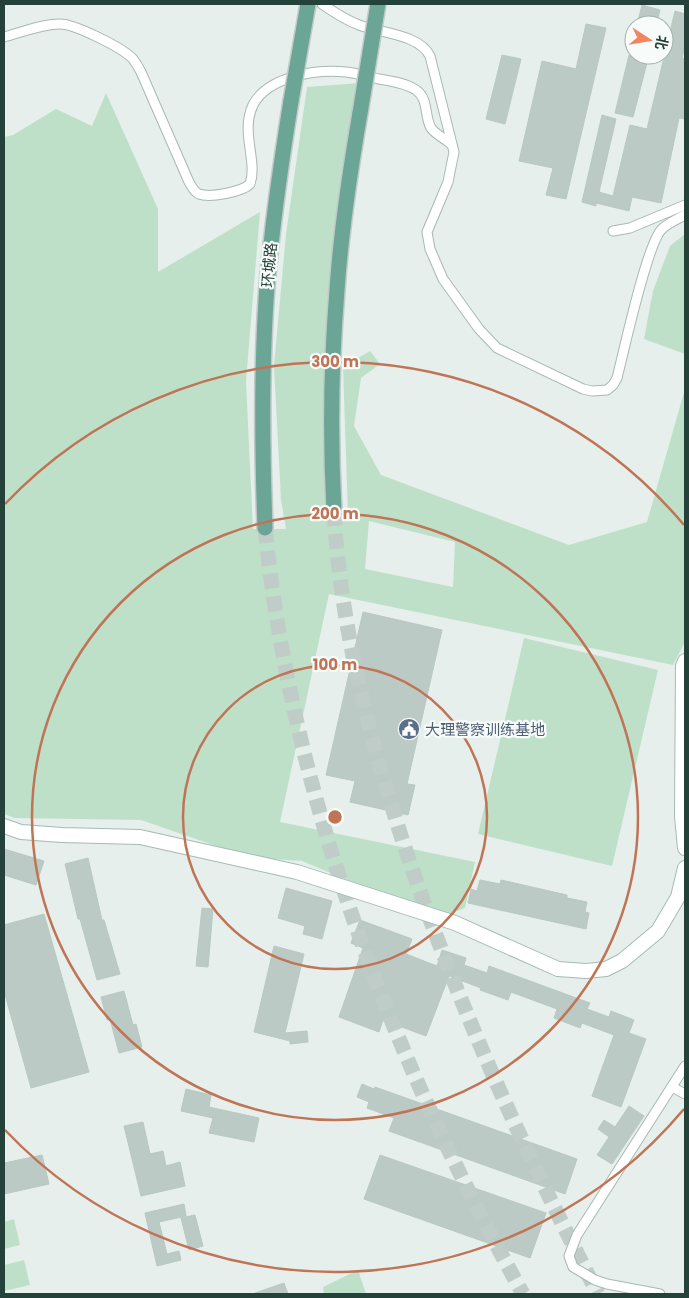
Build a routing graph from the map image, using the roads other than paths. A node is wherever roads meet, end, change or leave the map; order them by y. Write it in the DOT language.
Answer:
graph roads {
  1 [pos="308,4"];
  2 [pos="322,4"];
  3 [pos="378,4"];
  4 [pos="4,37"];
  5 [pos="454,147"];
  6 [pos="685,206"];
  7 [pos="685,215"];
  8 [pos="613,231"];
  9 [pos="334,511"];
  10 [pos="264,528"];
  11 [pos="685,661"];
  12 [pos="4,826"];
  13 [pos="685,848"];
  14 [pos="685,868"];
  15 [pos="681,900"];
  16 [pos="685,1066"];
  17 [pos="672,1087"];
  18 [pos="685,1094"];
  19 [pos="660,1294"];
  1 -- 10 [label="main road, 环城路, bridge"];
  2 -- 5 [label="street"];
  3 -- 9 [label="main road, bridge"];
  4 -- 5 [label="street"];
  5 -- 7 [label="street"];
  6 -- 8 [label="street"];
  11 -- 13 [label="street"];
  12 -- 15 [label="street"];
  14 -- 15 [label="street"];
  16 -- 17 [label="street"];
  17 -- 18 [label="street"];
  17 -- 19 [label="street"];
}
